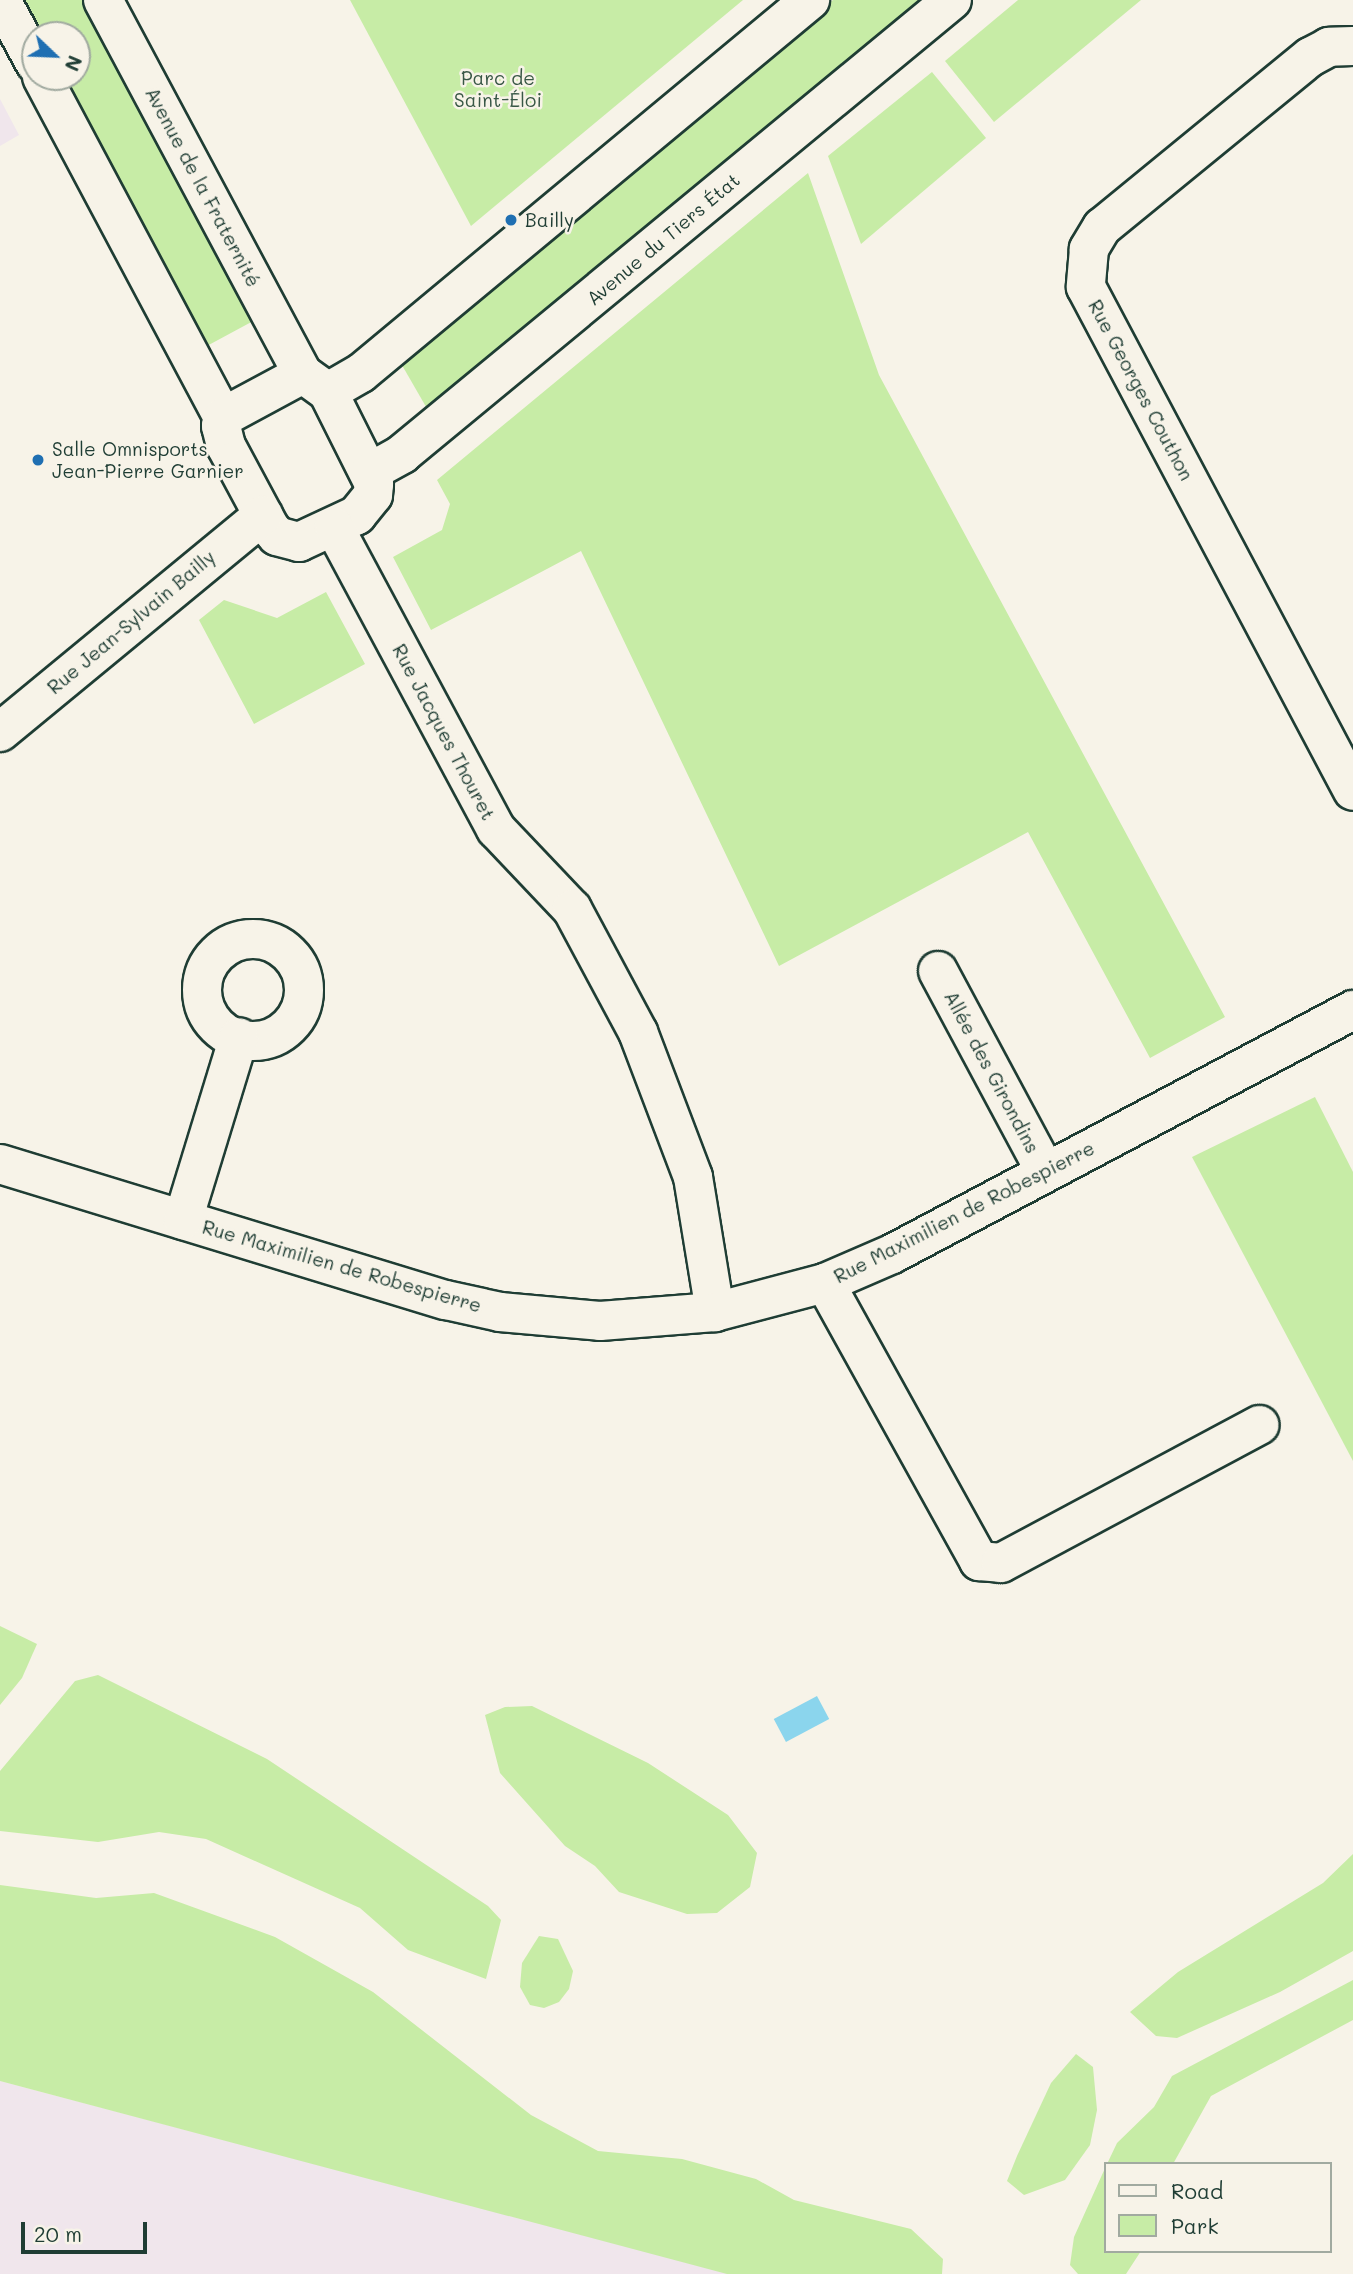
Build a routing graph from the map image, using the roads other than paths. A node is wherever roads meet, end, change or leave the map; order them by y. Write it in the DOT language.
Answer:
graph roads {
  1 [pos="1,0"];
  2 [pos="103,0"];
  3 [pos="810,0"];
  4 [pos="952,0"];
  5 [pos="21,37"];
  6 [pos="1353,46"];
  7 [pos="49,91"];
  8 [pos="316,383"];
  9 [pos="223,417"];
  10 [pos="370,472"];
  11 [pos="263,514"];
  12 [pos="334,527"];
  13 [pos="0,732"];
  14 [pos="1353,791"];
  15 [pos="938,971"];
  16 [pos="1353,1010"];
  17 [pos="239,1037"];
  18 [pos="0,1164"];
  19 [pos="1046,1172"];
  20 [pos="183,1220"];
  21 [pos="825,1283"];
  22 [pos="715,1312"];
  23 [pos="1259,1425"];
  1 -- 5 [label="street"];
  2 -- 8 [label="street, Avenue de la Fraternité"];
  3 -- 8 [label="street"];
  4 -- 10 [label="street, Avenue du Tiers État"];
  6 -- 14 [label="street, Rue Georges Couthon"];
  7 -- 9 [label="street"];
  8 -- 9 [label="street"];
  8 -- 10 [label="street"];
  9 -- 11 [label="street"];
  10 -- 12 [label="street"];
  11 -- 12 [label="street"];
  11 -- 13 [label="street, Rue Jean-Sylvain Bailly"];
  12 -- 22 [label="street, Rue Jacques Thouret"];
  15 -- 19 [label="street, Allée des Girondins"];
  16 -- 19 [label="street, Rue Maximilien de Robespierre"];
  17 -- 20 [label="street, Rue Maximilien de Robespierre"];
  18 -- 20 [label="street, Rue Maximilien de Robespierre"];
  19 -- 21 [label="street, Rue Maximilien de Robespierre"];
  20 -- 22 [label="street, Rue Maximilien de Robespierre"];
  21 -- 22 [label="street, Rue Maximilien de Robespierre"];
  21 -- 23 [label="street"];
}
